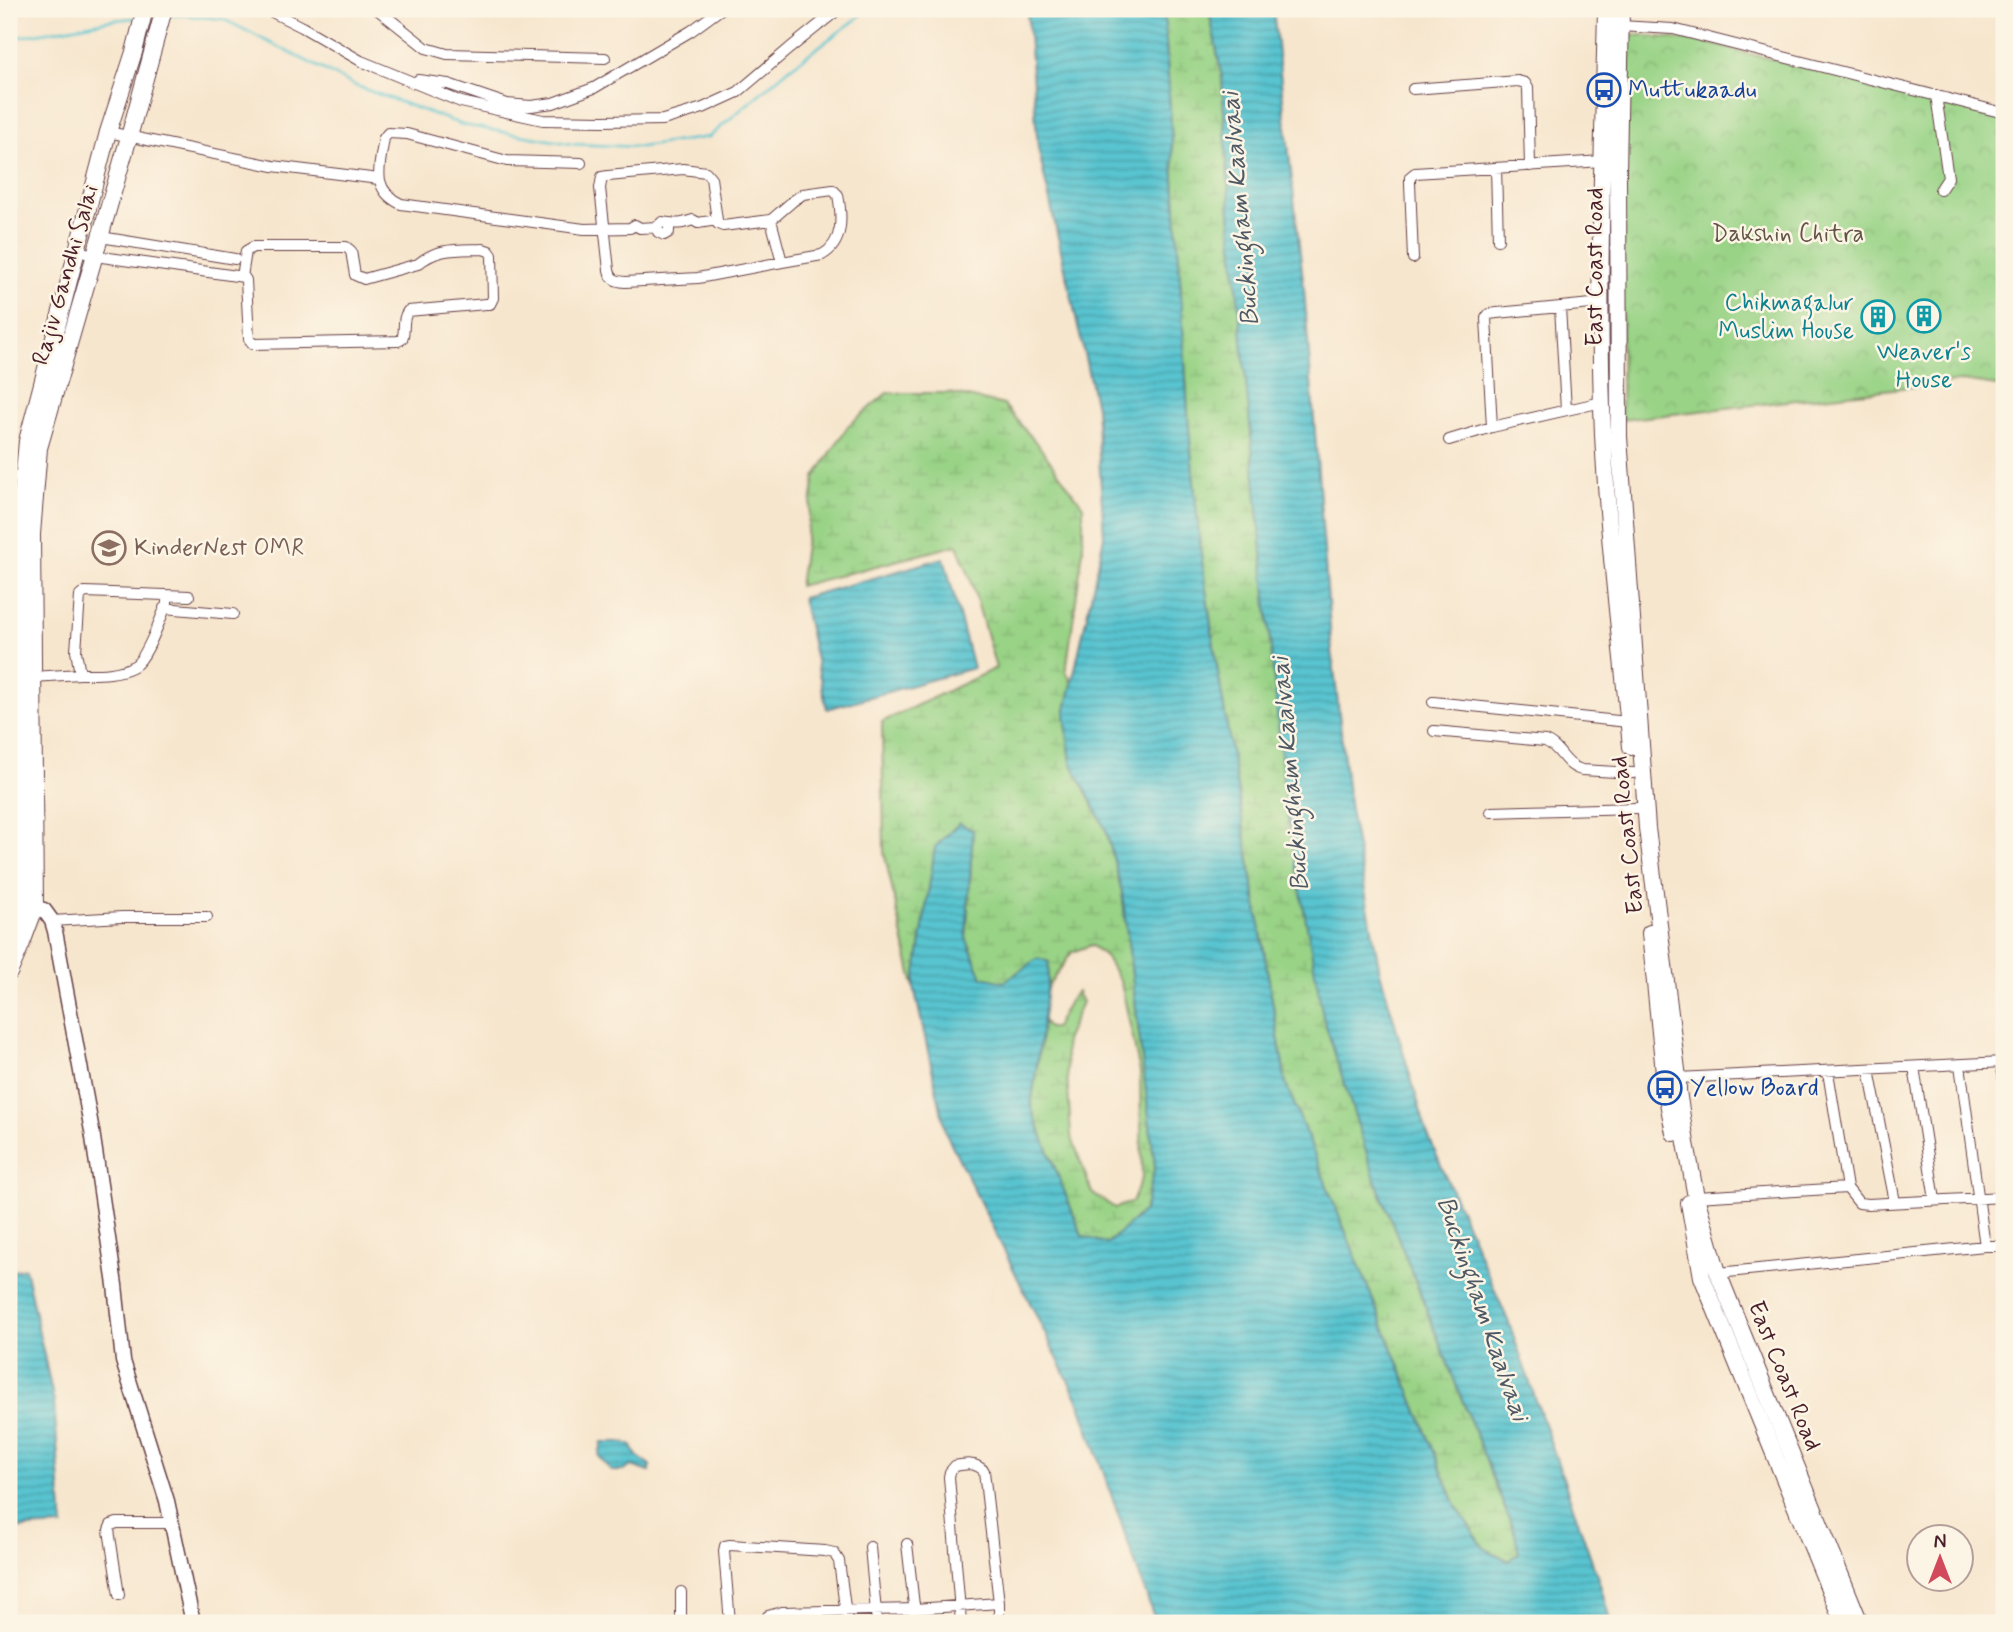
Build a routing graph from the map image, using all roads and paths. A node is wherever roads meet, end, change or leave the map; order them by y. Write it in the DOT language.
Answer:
graph roads {
  1 [pos="145,9"];
  2 [pos="164,9"];
  3 [pos="266,9"];
  4 [pos="377,9"];
  5 [pos="721,9"];
  6 [pos="836,9"];
  7 [pos="1606,9"];
  8 [pos="1621,9"];
  9 [pos="1620,26"];
  10 [pos="605,58"];
  11 [pos="407,79"];
  12 [pos="1413,89"];
  13 [pos="1936,95"];
  14 [pos="2004,113"];
  15 [pos="108,132"];
  16 [pos="130,137"];
  17 [pos="1603,161"];
  18 [pos="580,163"];
  19 [pos="1530,166"];
  20 [pos="1496,168"];
  21 [pos="379,179"];
  22 [pos="1940,190"];
  23 [pos="771,220"];
  24 [pos="719,223"];
  25 [pos="605,231"];
  26 [pos="101,237"];
  27 [pos="1498,240"];
  28 [pos="78,250"];
  29 [pos="95,256"];
  30 [pos="1413,258"];
  31 [pos="235,259"];
  32 [pos="782,262"];
  33 [pos="242,276"];
  34 [pos="1602,303"];
  35 [pos="1560,307"];
  36 [pos="1602,402"];
  37 [pos="1566,410"];
  38 [pos="1611,425"];
  39 [pos="1492,427"];
  40 [pos="1449,440"];
  41 [pos="16,476"];
  42 [pos="13,584"];
  43 [pos="165,596"];
  44 [pos="189,596"];
  45 [pos="164,608"];
  46 [pos="233,614"];
  47 [pos="13,633"];
  48 [pos="80,674"];
  49 [pos="33,677"];
  50 [pos="14,699"];
  51 [pos="1433,702"];
  52 [pos="1628,722"];
  53 [pos="1434,731"];
  54 [pos="1633,773"];
  55 [pos="1637,808"];
  56 [pos="1491,812"];
  57 [pos="14,822"];
  58 [pos="21,898"];
  59 [pos="206,917"];
  60 [pos="52,921"];
  61 [pos="9,936"];
  62 [pos="9,973"];
  63 [pos="2003,1063"];
  64 [pos="1960,1065"];
  65 [pos="1914,1067"];
  66 [pos="1869,1069"];
  67 [pos="1828,1072"];
  68 [pos="1678,1078"];
  69 [pos="2004,1081"];
  70 [pos="1847,1188"];
  71 [pos="1696,1197"];
  72 [pos="2004,1197"];
  73 [pos="1979,1198"];
  74 [pos="1936,1200"];
  75 [pos="1895,1202"];
  76 [pos="2004,1246"];
  77 [pos="1985,1247"];
  78 [pos="1718,1273"];
  79 [pos="172,1523"];
  80 [pos="907,1544"];
  81 [pos="870,1547"];
  82 [pos="681,1592"];
  83 [pos="119,1595"];
  84 [pos="999,1602"];
  85 [pos="958,1605"];
  86 [pos="915,1609"];
  87 [pos="846,1611"];
  88 [pos="876,1611"];
  89 [pos="193,1623"];
  90 [pos="681,1623"];
  91 [pos="730,1623"];
  92 [pos="768,1623"];
  93 [pos="847,1623"];
  94 [pos="877,1623"];
  95 [pos="916,1623"];
  96 [pos="961,1623"];
  97 [pos="999,1623"];
  98 [pos="1843,1623"];
  99 [pos="1860,1623"];
  1 -- 15 [label="main road, Rajiv Gandhi Salai"];
  2 -- 16 [label="main road, Rajiv Gandhi Salai"];
  3 -- 11 [label="street"];
  4 -- 10 [label="street"];
  5 -- 11 [label="street"];
  6 -- 11 [label="street"];
  7 -- 17 [label="main road, East Coast Road"];
  8 -- 9 [label="main road, East Coast Road"];
  9 -- 13 [label="street"];
  9 -- 38 [label="main road, East Coast Road"];
  12 -- 19 [label="street"];
  13 -- 14 [label="street"];
  13 -- 22 [label="street"];
  15 -- 16 [label="street"];
  15 -- 28 [label="main road, Rajiv Gandhi Salai"];
  16 -- 21 [label="street"];
  16 -- 26 [label="main road, Rajiv Gandhi Salai"];
  17 -- 19 [label="street"];
  17 -- 34 [label="main road, East Coast Road"];
  18 -- 21 [label="street"];
  19 -- 20 [label="street"];
  20 -- 27 [label="street"];
  20 -- 30 [label="street"];
  21 -- 25 [label="street"];
  23 -- 24 [label="street"];
  23 -- 32 [label="street"];
  23 -- 32 [label="street"];
  24 -- 25 [label="street"];
  24 -- 25 [label="street"];
  25 -- 32 [label="street"];
  26 -- 29 [label="main road, Rajiv Gandhi Salai"];
  26 -- 31 [label="street"];
  28 -- 29 [label="street"];
  28 -- 41 [label="main road, Rajiv Gandhi Salai"];
  29 -- 33 [label="street"];
  29 -- 49 [label="main road, Rajiv Gandhi Salai"];
  33 -- 33 [label="street"];
  34 -- 35 [label="street"];
  34 -- 36 [label="main road, East Coast Road"];
  35 -- 37 [label="street"];
  35 -- 39 [label="street"];
  36 -- 37 [label="street"];
  36 -- 38 [label="main road, East Coast Road"];
  37 -- 39 [label="street"];
  38 -- 52 [label="main road, East Coast Road"];
  38 -- 68 [label="main road, East Coast Road"];
  39 -- 40 [label="street"];
  41 -- 42 [label="main road, Rajiv Gandhi Salai"];
  42 -- 47 [label="main road, Rajiv Gandhi Salai"];
  43 -- 44 [label="street"];
  43 -- 45 [label="street"];
  43 -- 48 [label="street"];
  45 -- 46 [label="street"];
  45 -- 48 [label="street"];
  47 -- 50 [label="main road, Rajiv Gandhi Salai"];
  48 -- 49 [label="street"];
  49 -- 58 [label="main road, Rajiv Gandhi Salai"];
  50 -- 57 [label="main road, Rajiv Gandhi Salai"];
  51 -- 52 [label="street"];
  52 -- 54 [label="main road, East Coast Road"];
  53 -- 54 [label="street"];
  54 -- 55 [label="main road, East Coast Road"];
  55 -- 56 [label="street"];
  55 -- 98 [label="main road, East Coast Road"];
  57 -- 58 [label="main road, Rajiv Gandhi Salai"];
  58 -- 60 [label="street"];
  58 -- 61 [label="main road, Rajiv Gandhi Salai"];
  58 -- 62 [label="main road, Rajiv Gandhi Salai"];
  59 -- 60 [label="street"];
  60 -- 79 [label="street"];
  63 -- 64 [label="street"];
  63 -- 69 [label="street"];
  64 -- 65 [label="street"];
  64 -- 73 [label="street"];
  65 -- 66 [label="street"];
  65 -- 74 [label="street"];
  66 -- 67 [label="street"];
  66 -- 75 [label="street"];
  67 -- 68 [label="street"];
  67 -- 70 [label="street"];
  68 -- 71 [label="main road, East Coast Road"];
  70 -- 71 [label="street"];
  70 -- 75 [label="street"];
  71 -- 78 [label="main road, East Coast Road"];
  72 -- 73 [label="street"];
  73 -- 74 [label="street"];
  73 -- 77 [label="street"];
  74 -- 75 [label="street"];
  76 -- 77 [label="street"];
  77 -- 78 [label="street"];
  78 -- 99 [label="main road, East Coast Road"];
  79 -- 83 [label="street"];
  79 -- 89 [label="street"];
  80 -- 86 [label="street"];
  81 -- 88 [label="street"];
  82 -- 90 [label="street"];
  84 -- 85 [label="street"];
  84 -- 85 [label="street"];
  84 -- 97 [label="street"];
  85 -- 86 [label="street"];
  85 -- 96 [label="street"];
  86 -- 88 [label="street"];
  86 -- 95 [label="street"];
  87 -- 88 [label="street"];
  87 -- 91 [label="street"];
  87 -- 92 [label="street"];
  87 -- 93 [label="street"];
  88 -- 94 [label="street"];
}
